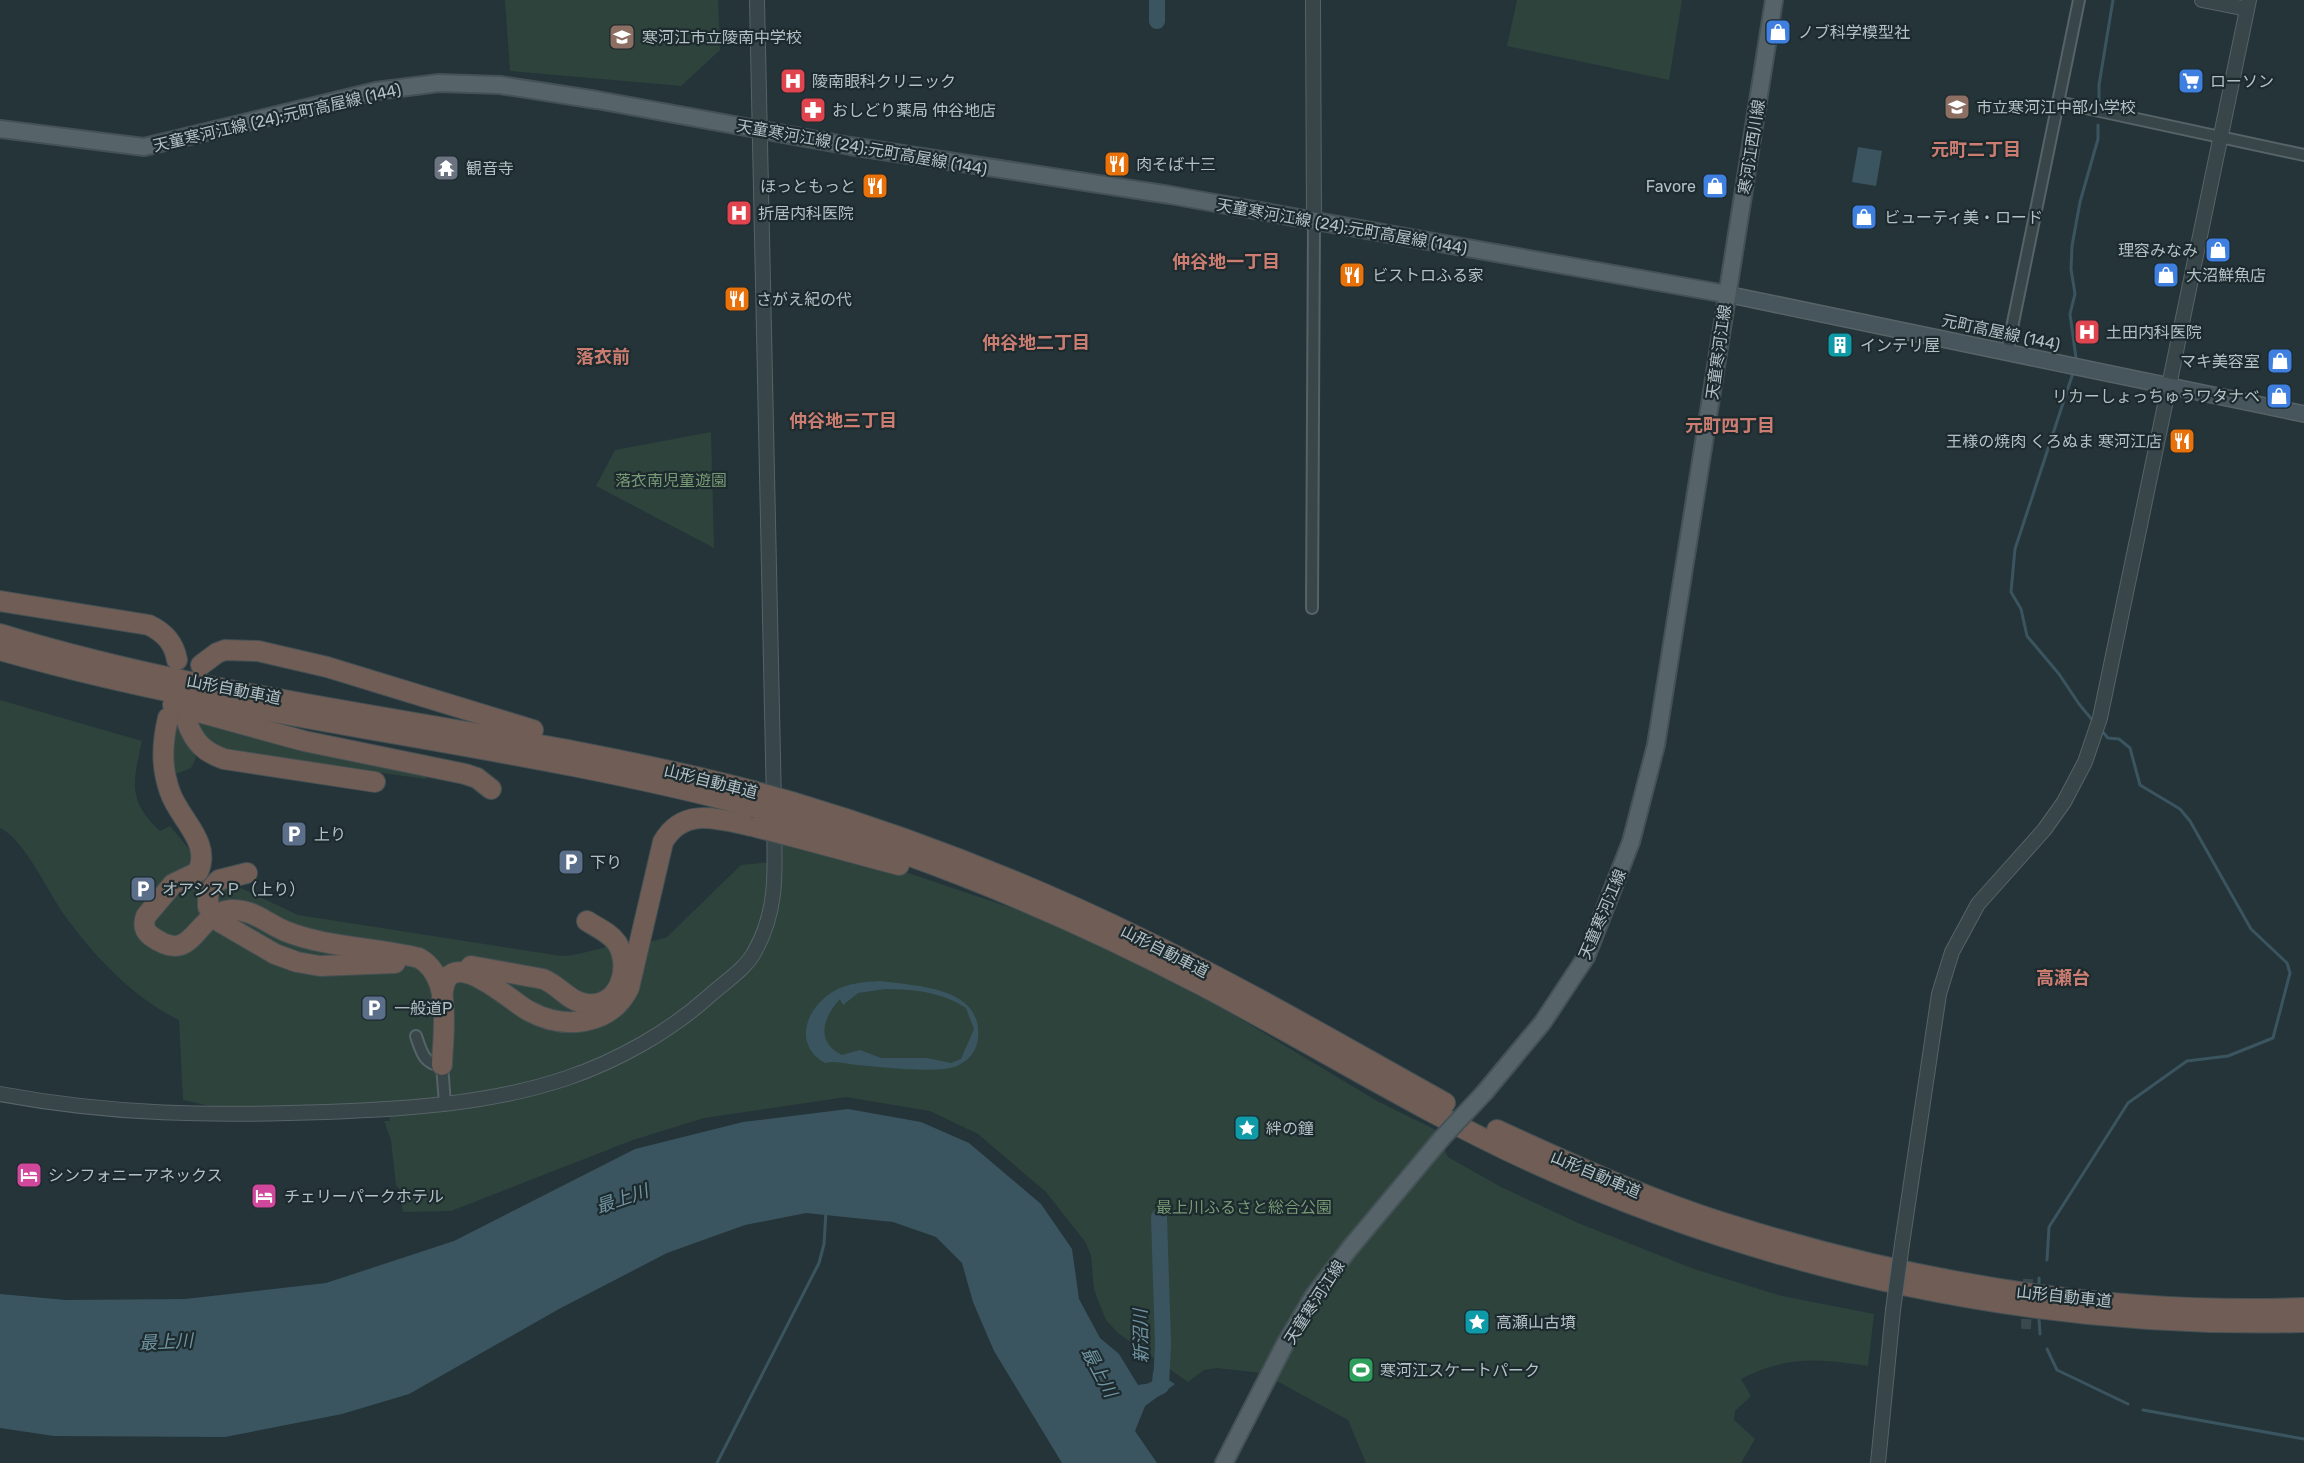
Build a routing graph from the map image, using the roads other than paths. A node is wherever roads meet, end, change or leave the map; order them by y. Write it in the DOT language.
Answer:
graph roads {
  1 [pos="757,0"];
  2 [pos="1314,0"];
  3 [pos="1774,0"];
  4 [pos="2079,0"];
  5 [pos="2202,0"];
  6 [pos="2248,4"];
  7 [pos="2058,102"];
  8 [pos="0,129"];
  9 [pos="761,131"];
  10 [pos="2219,137"];
  11 [pos="2304,155"];
  12 [pos="1314,221"];
  13 [pos="1726,294"];
  14 [pos="2007,352"];
  15 [pos="2167,385"];
  16 [pos="2304,414"];
  17 [pos="0,601"];
  18 [pos="1312,608"];
  19 [pos="0,634"];
  20 [pos="0,650"];
  21 [pos="0,656"];
  22 [pos="177,660"];
  23 [pos="201,665"];
  24 [pos="375,782"];
  25 [pos="491,789"];
  26 [pos="754,799"];
  27 [pos="791,818"];
  28 [pos="247,873"];
  29 [pos="213,916"];
  30 [pos="587,921"];
  31 [pos="1144,948"];
  32 [pos="1169,960"];
  33 [pos="435,972"];
  34 [pos="442,999"];
  35 [pos="434,1019"];
  36 [pos="416,1036"];
  37 [pos="442,1065"];
  38 [pos="0,1094"];
  39 [pos="445,1104"];
  40 [pos="2304,1308"];
  41 [pos="2304,1322"];
  42 [pos="1224,1463"];
  43 [pos="1878,1463"];
  1 -- 9 [label="street"];
  2 -- 12 [label="street"];
  3 -- 13 [label="main road, 寒河江西川線"];
  4 -- 7 [label="street"];
  5 -- 6 [label="street"];
  6 -- 10 [label="street"];
  7 -- 10 [label="street"];
  7 -- 14 [label="street"];
  8 -- 9 [label="main road, 天童寒河江線 (24);元町高屋線 (144)"];
  9 -- 12 [label="main road, 天童寒河江線 (24);元町高屋線 (144)"];
  9 -- 39 [label="street"];
  10 -- 11 [label="street"];
  10 -- 15 [label="street"];
  12 -- 13 [label="main road, 天童寒河江線 (24);元町高屋線 (144)"];
  12 -- 18 [label="street"];
  13 -- 14 [label="main road, 元町高屋線 (144)"];
  13 -- 42 [label="main road, 天童寒河江線, bridge"];
  14 -- 15 [label="main road, 元町高屋線 (144)"];
  15 -- 16 [label="main road, 元町高屋線 (144)"];
  15 -- 43 [label="street, bridge"];
  17 -- 22 [label="highway"];
  19 -- 26 [label="highway, 山形自動車道"];
  20 -- 26 [label="highway, 山形自動車道"];
  21 -- 25 [label="highway"];
  23 -- 26 [label="highway"];
  24 -- 29 [label="highway"];
  26 -- 27 [label="highway, 山形自動車道, bridge"];
  27 -- 31 [label="highway, 山形自動車道"];
  27 -- 31 [label="highway, 山形自動車道"];
  27 -- 34 [label="highway, bridge"];
  28 -- 29 [label="highway"];
  29 -- 33 [label="highway"];
  29 -- 35 [label="highway"];
  30 -- 33 [label="highway"];
  31 -- 32 [label="highway, 山形自動車道"];
  32 -- 40 [label="highway, 山形自動車道"];
  32 -- 41 [label="highway, 山形自動車道"];
  33 -- 34 [label="highway"];
  33 -- 35 [label="highway"];
  34 -- 37 [label="highway"];
  35 -- 37 [label="highway"];
  36 -- 37 [label="street"];
  37 -- 39 [label="street"];
  38 -- 39 [label="street"];
}
